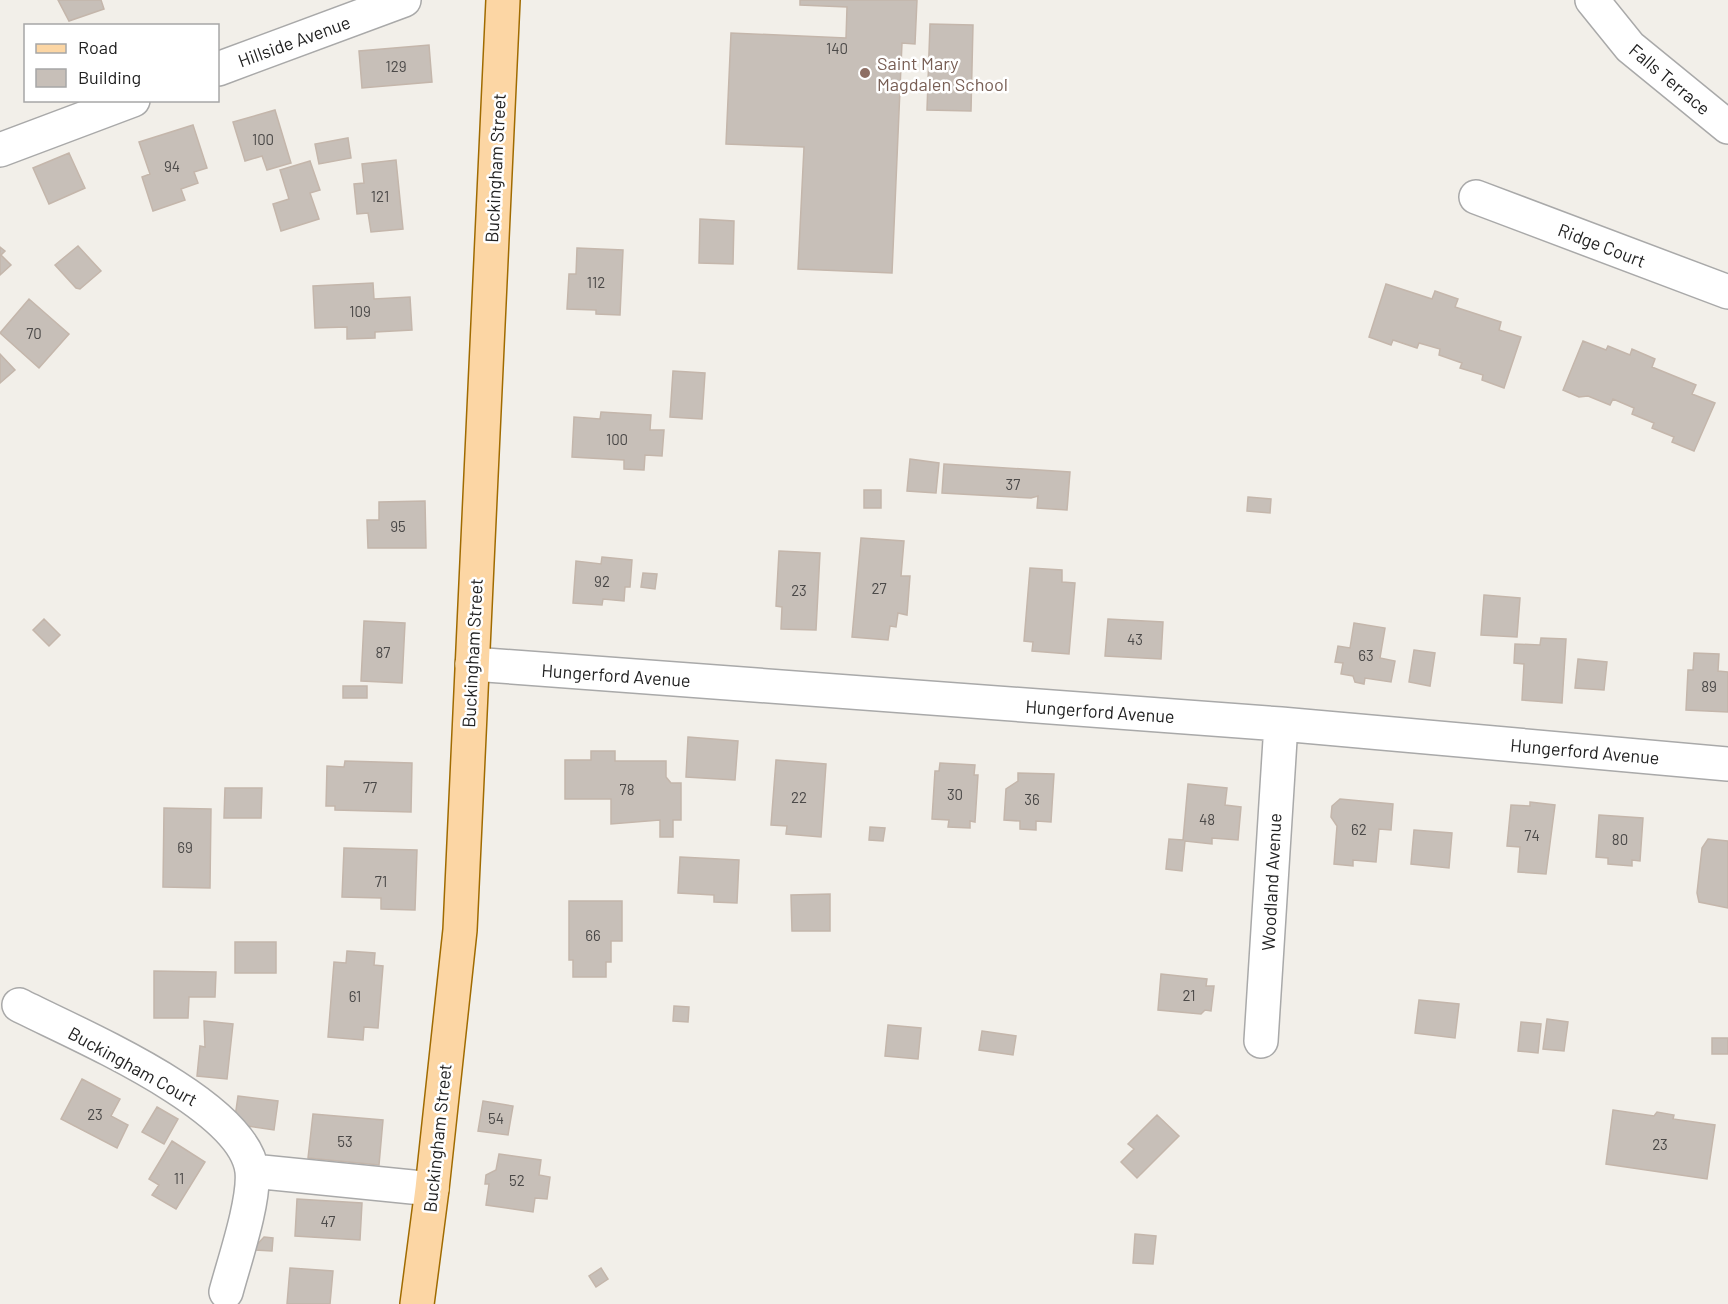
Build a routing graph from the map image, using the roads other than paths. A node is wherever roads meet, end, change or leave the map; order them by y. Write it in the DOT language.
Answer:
graph roads {
  1 [pos="404,0"];
  2 [pos="503,0"];
  3 [pos="1592,0"];
  4 [pos="219,69"];
  5 [pos="128,102"];
  6 [pos="1728,127"];
  7 [pos="0,150"];
  8 [pos="1476,197"];
  9 [pos="1728,292"];
  10 [pos="472,664"];
  11 [pos="1281,724"];
  12 [pos="1728,764"];
  13 [pos="19,1005"];
  14 [pos="1261,1041"];
  15 [pos="252,1171"];
  16 [pos="432,1189"];
  17 [pos="226,1292"];
  18 [pos="417,1304"];
  1 -- 4 [label="street, Hillside Avenue"];
  2 -- 10 [label="main road, Buckingham Street"];
  3 -- 6 [label="street, Falls Terrace"];
  5 -- 7 [label="street"];
  8 -- 9 [label="street, Ridge Court"];
  10 -- 11 [label="street, Hungerford Avenue"];
  10 -- 16 [label="main road, Buckingham Street"];
  11 -- 12 [label="street, Hungerford Avenue"];
  11 -- 14 [label="street, Woodland Avenue"];
  13 -- 15 [label="street, Buckingham Court"];
  15 -- 16 [label="street"];
  15 -- 17 [label="street, Buckingham Court"];
  16 -- 18 [label="main road, Buckingham Street"];
}
